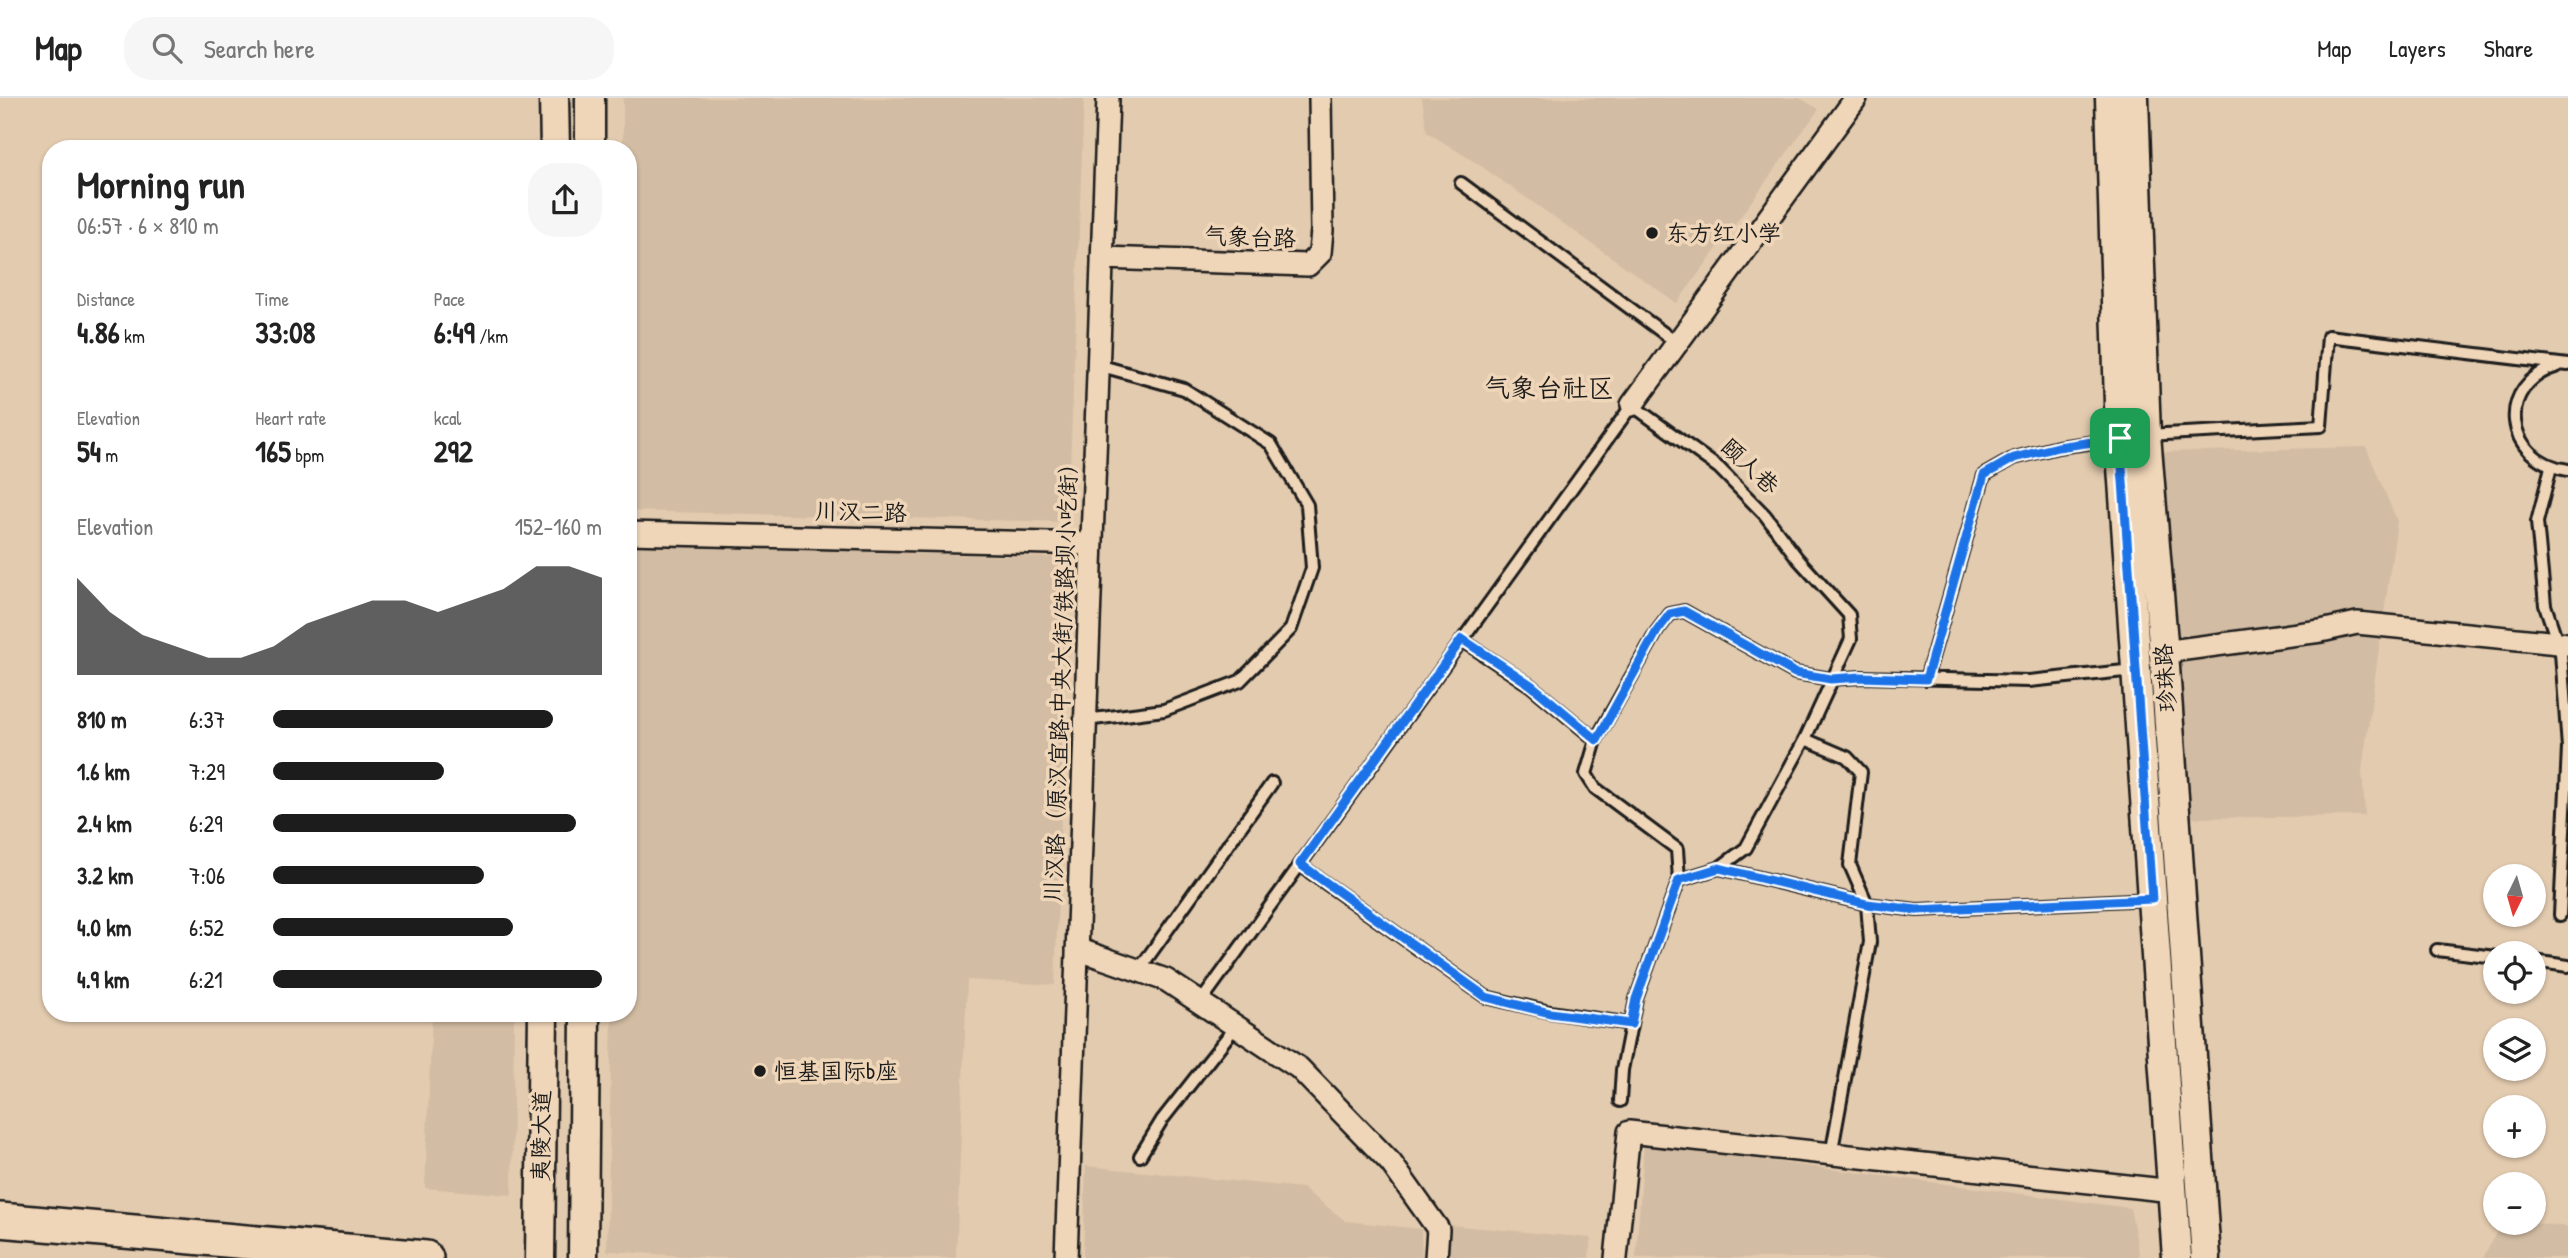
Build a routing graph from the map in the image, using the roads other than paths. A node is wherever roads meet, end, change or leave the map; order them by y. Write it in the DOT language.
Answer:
graph roads {
  1 [pos="554,98"];
  2 [pos="590,98"];
  3 [pos="1108,98"];
  4 [pos="1321,98"];
  5 [pos="1856,98"];
  6 [pos="2109,98"];
  7 [pos="2134,98"];
  8 [pos="555,140"];
  9 [pos="590,140"];
  10 [pos="1461,183"];
  11 [pos="1102,258"];
  12 [pos="1677,343"];
  13 [pos="1098,365"];
  14 [pos="2568,365"];
  15 [pos="1632,405"];
  16 [pos="2133,437"];
  17 [pos="2551,467"];
  18 [pos="2568,470"];
  19 [pos="637,533"];
  20 [pos="1092,544"];
  21 [pos="1462,639"];
  22 [pos="2563,644"];
  23 [pos="2163,652"];
  24 [pos="2137,670"];
  25 [pos="1831,679"];
  26 [pos="1926,679"];
  27 [pos="1086,720"];
  28 [pos="1805,739"];
  29 [pos="1597,740"];
  30 [pos="1272,783"];
  31 [pos="1300,864"];
  32 [pos="1719,868"];
  33 [pos="1679,880"];
  34 [pos="2152,899"];
  35 [pos="1867,904"];
  36 [pos="2560,915"];
  37 [pos="1077,949"];
  38 [pos="2437,950"];
  39 [pos="2483,955"];
  40 [pos="2546,962"];
  41 [pos="2568,965"];
  42 [pos="1138,971"];
  43 [pos="1200,1003"];
  44 [pos="543,1022"];
  45 [pos="585,1022"];
  46 [pos="1631,1024"];
  47 [pos="1236,1026"];
  48 [pos="1620,1101"];
  49 [pos="1831,1155"];
  50 [pos="1140,1156"];
  51 [pos="2173,1191"];
  52 [pos="0,1220"];
  53 [pos="0,1240"];
  54 [pos="2176,1255"];
  55 [pos="194,1258"];
  56 [pos="426,1258"];
  57 [pos="540,1258"];
  58 [pos="583,1258"];
  59 [pos="1066,1258"];
  60 [pos="1436,1258"];
  61 [pos="1616,1258"];
  62 [pos="2206,1258"];
  1 -- 8 [label="main road"];
  2 -- 9 [label="main road"];
  3 -- 11 [label="street, 川汉路（原汉宜路·中央大街/铁路坝小吃街）"];
  4 -- 11 [label="street, 气象台路"];
  5 -- 12 [label="street"];
  6 -- 16 [label="main road, 珍珠路"];
  7 -- 16 [label="main road, 珍珠路"];
  10 -- 12 [label="lane"];
  11 -- 13 [label="street, 川汉路（原汉宜路·中央大街/铁路坝小吃街）"];
  12 -- 15 [label="street"];
  13 -- 20 [label="street, 川汉路（原汉宜路·中央大街/铁路坝小吃街）"];
  13 -- 27 [label="lane"];
  14 -- 16 [label="lane"];
  14 -- 17 [label="lane"];
  15 -- 21 [label="lane"];
  15 -- 25 [label="lane, 颐人巷"];
  16 -- 23 [label="main road, 珍珠路"];
  16 -- 24 [label="main road, 珍珠路"];
  16 -- 26 [label="lane"];
  17 -- 18 [label="lane"];
  17 -- 22 [label="lane"];
  19 -- 20 [label="street, 川汉二路"];
  20 -- 27 [label="street, 川汉路（原汉宜路·中央大街/铁路坝小吃街）"];
  21 -- 29 [label="lane"];
  21 -- 31 [label="lane"];
  22 -- 23 [label="street"];
  22 -- 36 [label="lane"];
  23 -- 62 [label="main road, 珍珠路"];
  24 -- 26 [label="lane"];
  24 -- 34 [label="main road, 珍珠路"];
  25 -- 26 [label="lane"];
  25 -- 28 [label="lane, 颐人巷"];
  25 -- 29 [label="lane"];
  27 -- 37 [label="street, 川汉路（原汉宜路·中央大街/铁路坝小吃街）"];
  28 -- 32 [label="lane, 颐人巷"];
  28 -- 35 [label="lane"];
  29 -- 33 [label="lane"];
  30 -- 42 [label="lane"];
  31 -- 43 [label="lane"];
  31 -- 46 [label="lane"];
  32 -- 33 [label="lane, 颐人巷"];
  32 -- 35 [label="lane"];
  33 -- 46 [label="lane"];
  34 -- 35 [label="lane"];
  34 -- 51 [label="main road, 珍珠路"];
  35 -- 49 [label="lane"];
  37 -- 42 [label="street"];
  37 -- 59 [label="street, 川汉路（原汉宜路·中央大街/铁路坝小吃街）"];
  38 -- 39 [label="lane"];
  40 -- 41 [label="lane"];
  42 -- 43 [label="street"];
  43 -- 47 [label="street"];
  44 -- 57 [label="main road, 夷陵大道"];
  45 -- 58 [label="main road, 夷陵大道"];
  46 -- 48 [label="lane"];
  47 -- 50 [label="lane"];
  47 -- 60 [label="street"];
  49 -- 51 [label="street"];
  49 -- 61 [label="street"];
  51 -- 54 [label="main road, 珍珠路"];
  52 -- 56 [label="highway"];
  53 -- 55 [label="highway"];
}
